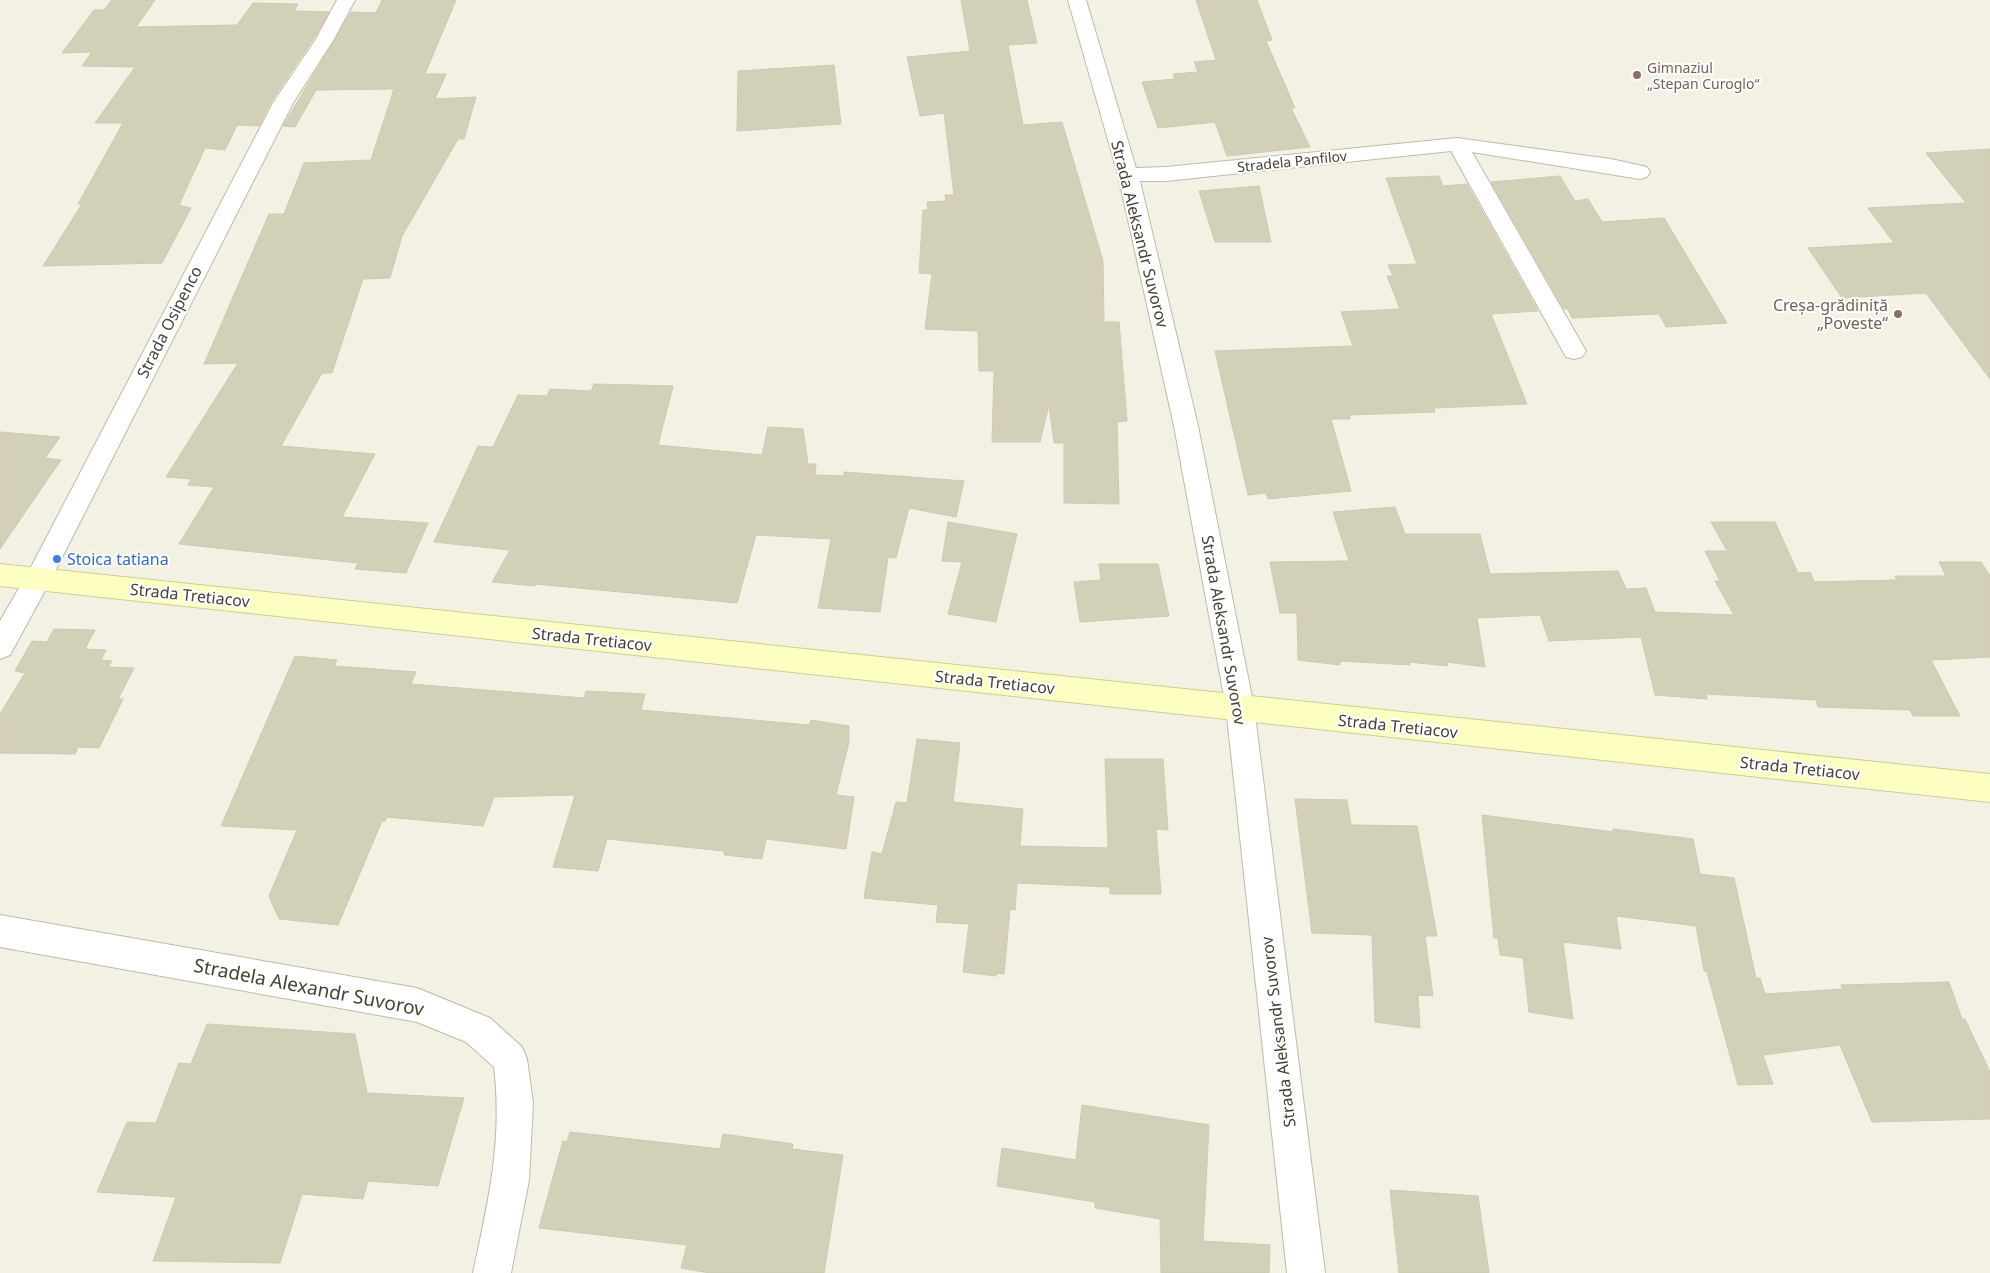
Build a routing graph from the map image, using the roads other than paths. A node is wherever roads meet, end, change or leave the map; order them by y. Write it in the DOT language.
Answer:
graph roads {
  1 [pos="346,0"];
  2 [pos="1077,0"];
  3 [pos="1457,144"];
  4 [pos="1640,172"];
  5 [pos="1128,175"];
  6 [pos="1574,351"];
  7 [pos="0,575"];
  8 [pos="38,579"];
  9 [pos="0,648"];
  10 [pos="1240,707"];
  11 [pos="1990,788"];
  12 [pos="0,931"];
  13 [pos="492,1273"];
  14 [pos="1306,1273"];
  1 -- 8 [label="street, Strada Osipenco"];
  2 -- 5 [label="street, Strada Aleksandr Suvorov"];
  3 -- 4 [label="street, Stradela Panfilov"];
  3 -- 5 [label="street, Stradela Panfilov"];
  3 -- 6 [label="street"];
  5 -- 10 [label="street, Strada Aleksandr Suvorov"];
  7 -- 8 [label="street, Strada Tretiacov"];
  8 -- 9 [label="street, Strada Osipenco"];
  8 -- 10 [label="street, Strada Tretiacov"];
  10 -- 11 [label="street, Strada Tretiacov"];
  10 -- 14 [label="street, Strada Aleksandr Suvorov"];
  12 -- 13 [label="street, Stradela Alexandr Suvorov"];
}
